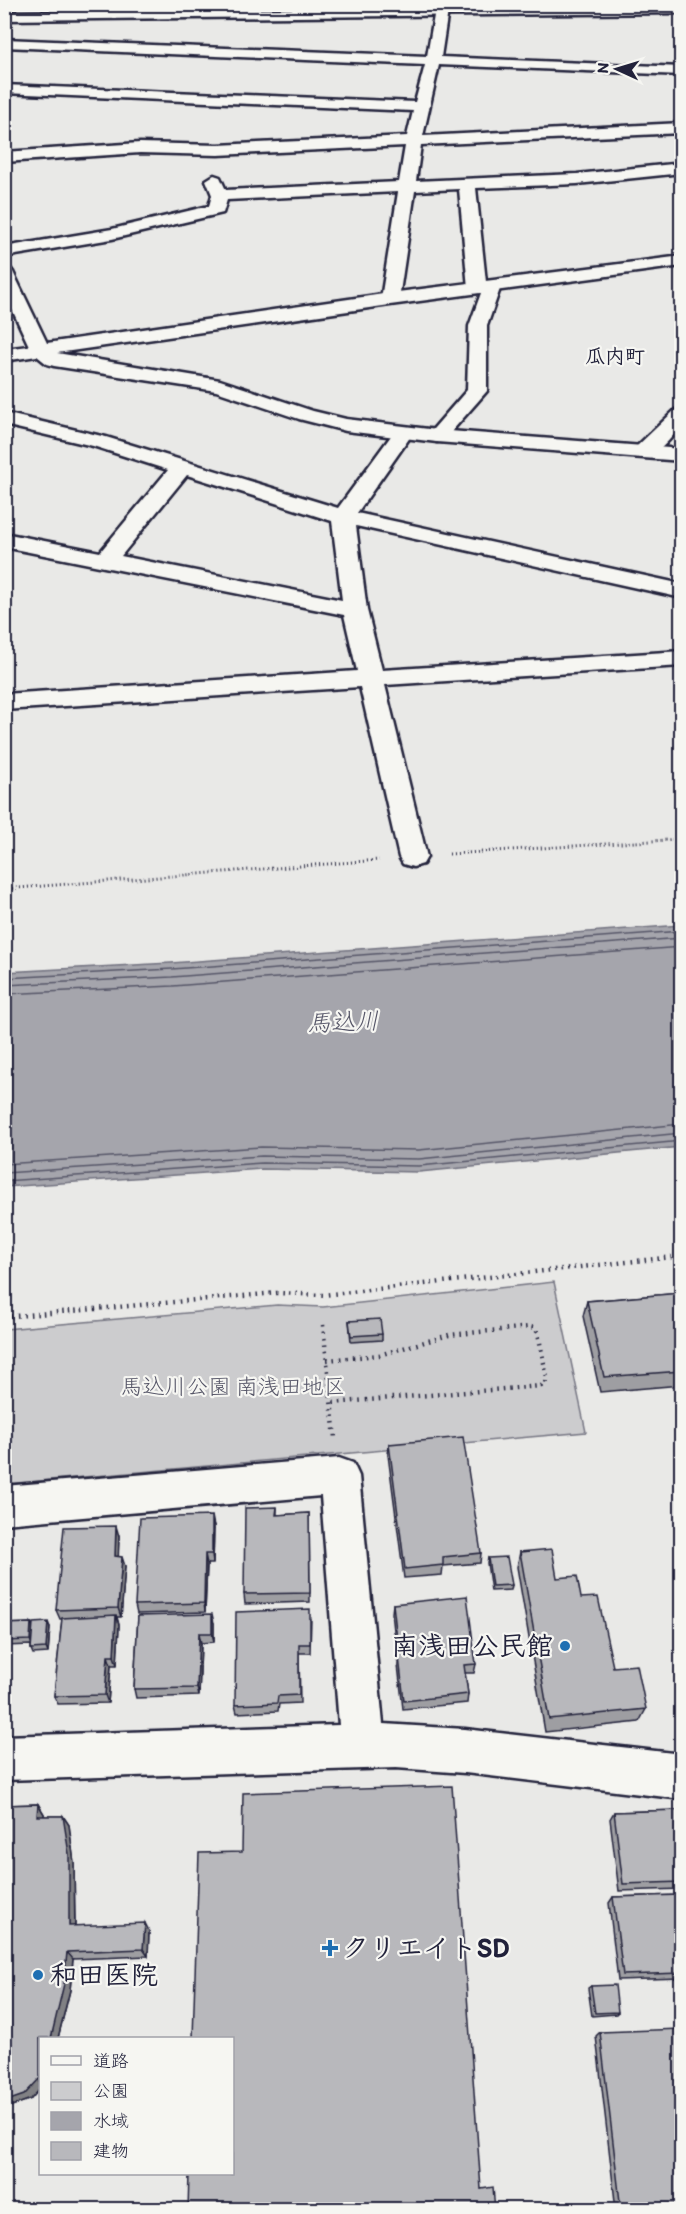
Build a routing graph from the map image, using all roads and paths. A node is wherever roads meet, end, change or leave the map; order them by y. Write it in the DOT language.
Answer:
graph roads {
  1 [pos="332,4"];
  2 [pos="442,7"];
  3 [pos="681,9"];
  4 [pos="4,10"];
  5 [pos="4,16"];
  6 [pos="4,43"];
  7 [pos="433,60"];
  8 [pos="681,70"];
  9 [pos="4,89"];
  10 [pos="421,107"];
  11 [pos="681,128"];
  12 [pos="414,140"];
  13 [pos="203,150"];
  14 [pos="4,157"];
  15 [pos="681,168"];
  16 [pos="467,184"];
  17 [pos="407,187"];
  18 [pos="220,195"];
  19 [pos="4,252"];
  20 [pos="681,261"];
  21 [pos="4,272"];
  22 [pos="484,287"];
  23 [pos="390,299"];
  24 [pos="41,350"];
  25 [pos="4,355"];
  26 [pos="681,414"];
  27 [pos="4,419"];
  28 [pos="403,432"];
  29 [pos="437,436"];
  30 [pos="644,452"];
  31 [pos="681,455"];
  32 [pos="183,467"];
  33 [pos="343,517"];
  34 [pos="4,540"];
  35 [pos="105,561"];
  36 [pos="681,591"];
  37 [pos="355,610"];
  38 [pos="681,658"];
  39 [pos="370,679"];
  40 [pos="4,702"];
  41 [pos="681,839"];
  42 [pos="413,857"];
  43 [pos="4,889"];
  44 [pos="681,1256"];
  45 [pos="4,1317"];
  46 [pos="323,1325"];
  47 [pos="327,1360"];
  48 [pos="331,1403"];
  49 [pos="334,1428"];
  50 [pos="4,1505"];
  51 [pos="362,1747"];
  52 [pos="4,1758"];
  53 [pos="681,1777"];
  1 -- 4 [label="street"];
  2 -- 3 [label="street"];
  2 -- 5 [label="street"];
  2 -- 7 [label="street"];
  6 -- 7 [label="street"];
  7 -- 8 [label="street"];
  7 -- 10 [label="street"];
  9 -- 10 [label="street"];
  10 -- 12 [label="street"];
  11 -- 12 [label="street"];
  12 -- 13 [label="street"];
  12 -- 17 [label="street"];
  13 -- 14 [label="street"];
  13 -- 18 [label="street"];
  15 -- 16 [label="street"];
  16 -- 17 [label="street"];
  16 -- 22 [label="street"];
  17 -- 18 [label="street"];
  17 -- 23 [label="street"];
  18 -- 19 [label="street"];
  20 -- 22 [label="street"];
  21 -- 24 [label="street"];
  22 -- 23 [label="street"];
  22 -- 29 [label="street"];
  23 -- 24 [label="street"];
  24 -- 25 [label="street"];
  24 -- 28 [label="street"];
  26 -- 30 [label="street"];
  27 -- 32 [label="street"];
  28 -- 29 [label="street"];
  28 -- 33 [label="street"];
  29 -- 30 [label="street"];
  30 -- 31 [label="street"];
  32 -- 33 [label="street"];
  32 -- 35 [label="street"];
  33 -- 36 [label="street"];
  33 -- 37 [label="street"];
  34 -- 35 [label="street"];
  35 -- 37 [label="street"];
  37 -- 39 [label="street"];
  38 -- 39 [label="street"];
  39 -- 40 [label="street"];
  39 -- 42 [label="street"];
  41 -- 42 [label="path"];
  42 -- 43 [label="path"];
  44 -- 45 [label="path"];
  46 -- 47 [label="path"];
  47 -- 48 [label="path"];
  47 -- 48 [label="path"];
  48 -- 49 [label="path"];
  50 -- 51 [label="street"];
  51 -- 52 [label="street"];
  51 -- 53 [label="street"];
}
